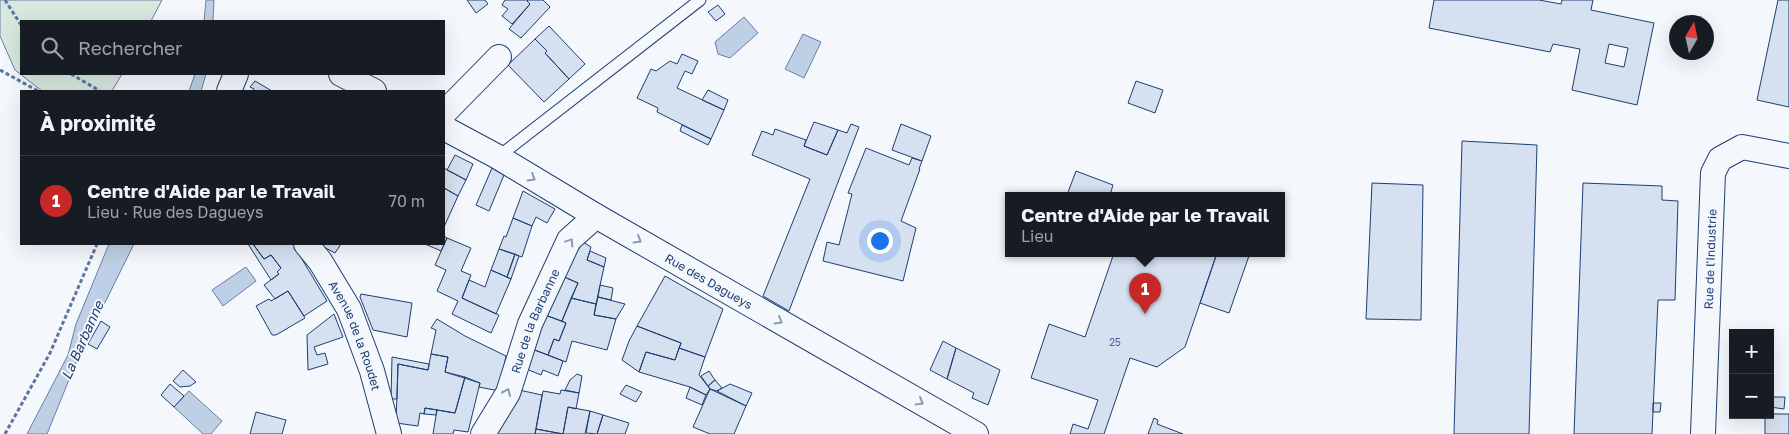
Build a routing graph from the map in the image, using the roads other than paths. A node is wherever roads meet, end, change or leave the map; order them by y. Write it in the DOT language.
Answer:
graph roads {
  1 [pos="700,0"];
  2 [pos="499,57"];
  3 [pos="236,75"];
  4 [pos="343,75"];
  5 [pos="229,90"];
  6 [pos="372,90"];
  7 [pos="445,113"];
  8 [pos="445,129"];
  9 [pos="1789,156"];
  10 [pos="498,158"];
  11 [pos="596,216"];
  12 [pos="307,245"];
  13 [pos="389,434"];
  14 [pos="483,434"];
  15 [pos="976,434"];
  16 [pos="1703,434"];
  1 -- 10 [label="lane"];
  2 -- 7 [label="street"];
  3 -- 5 [label="street"];
  4 -- 6 [label="street"];
  8 -- 10 [label="street, Rue des Dagueys"];
  9 -- 16 [label="street, Rue de l'Industrie"];
  10 -- 11 [label="street, Rue des Dagueys, one-way"];
  14 -- 11 [label="street, Rue de la Barbanne, one-way"];
  11 -- 15 [label="street, Rue des Dagueys, one-way"];
  12 -- 13 [label="street, Avenue de la Roudet"];
}
